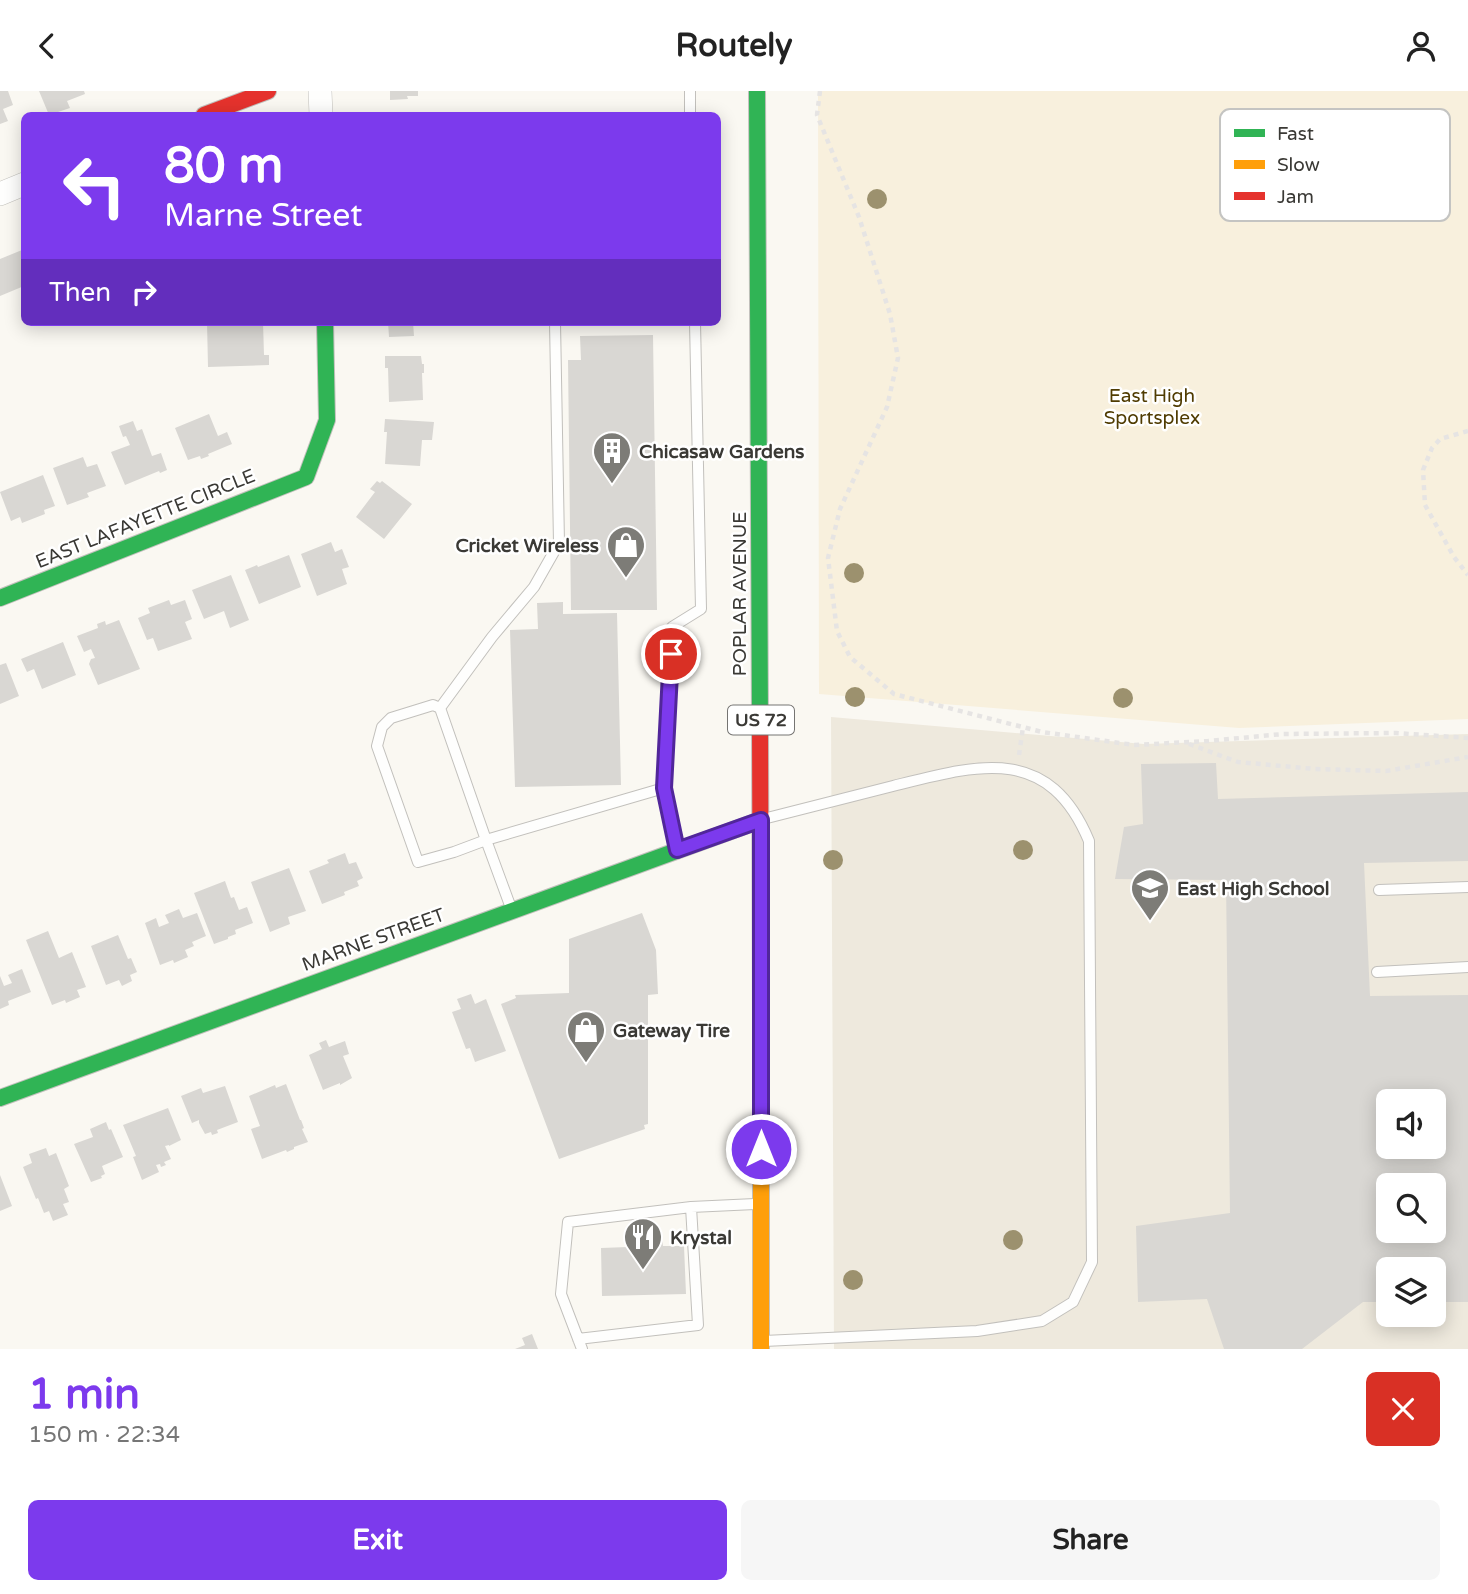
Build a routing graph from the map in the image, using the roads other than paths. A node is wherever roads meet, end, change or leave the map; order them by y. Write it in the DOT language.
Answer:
graph roads {
  1 [pos="268,91"];
  2 [pos="320,91"];
  3 [pos="690,91"];
  4 [pos="757,91"];
  5 [pos="212,112"];
  6 [pos="321,112"];
  7 [pos="690,112"];
  8 [pos="21,185"];
  9 [pos="0,194"];
  10 [pos="325,326"];
  11 [pos="555,326"];
  12 [pos="695,326"];
  13 [pos="0,598"];
  14 [pos="440,708"];
  15 [pos="664,788"];
  16 [pos="761,820"];
  17 [pos="486,840"];
  18 [pos="677,850"];
  19 [pos="1468,887"];
  20 [pos="1379,890"];
  21 [pos="512,910"];
  22 [pos="1468,967"];
  23 [pos="1377,972"];
  24 [pos="0,1098"];
  25 [pos="761,1204"];
  26 [pos="691,1207"];
  27 [pos="580,1344"];
  28 [pos="761,1345"];
  1 -- 5 [label="street"];
  2 -- 6 [label="street"];
  3 -- 7 [label="lane"];
  4 -- 16 [label="street, POPLAR AVENUE / US 72"];
  8 -- 9 [label="street"];
  10 -- 13 [label="street, EAST LAFAYETTE CIRCLE"];
  11 -- 14 [label="lane"];
  12 -- 15 [label="lane"];
  14 -- 17 [label="lane"];
  14 -- 17 [label="lane"];
  15 -- 17 [label="lane"];
  15 -- 18 [label="lane"];
  16 -- 18 [label="street, MARNE STREET"];
  16 -- 25 [label="street, POPLAR AVENUE / US 72"];
  16 -- 28 [label="lane"];
  17 -- 21 [label="lane"];
  18 -- 21 [label="street, MARNE STREET"];
  19 -- 20 [label="lane"];
  21 -- 24 [label="street, MARNE STREET"];
  22 -- 23 [label="lane"];
  25 -- 26 [label="lane"];
  25 -- 28 [label="street, POPLAR AVENUE / US 72"];
  26 -- 27 [label="lane"];
  26 -- 27 [label="lane"];
}
